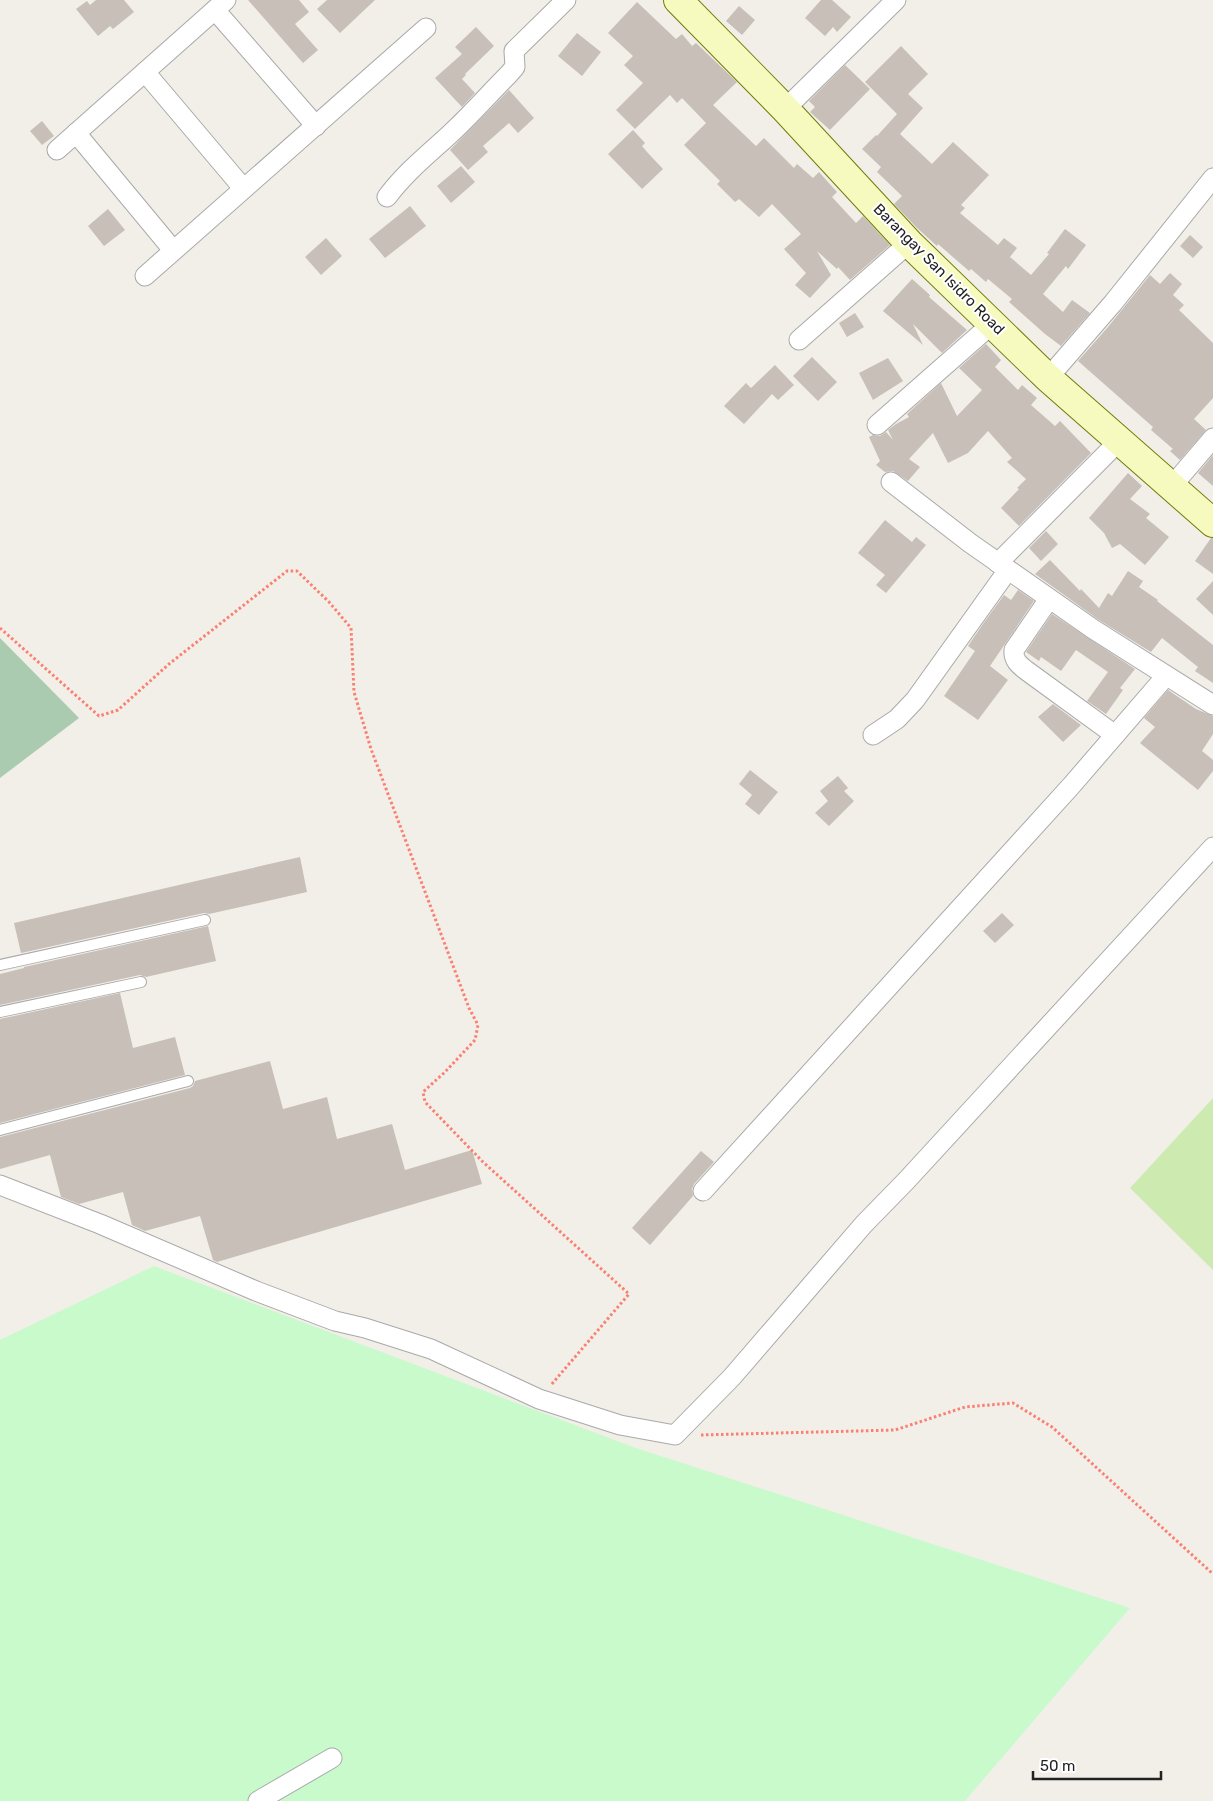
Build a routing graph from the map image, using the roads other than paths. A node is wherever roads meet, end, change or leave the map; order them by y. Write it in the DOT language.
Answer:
graph roads {
  1 [pos="566,0"];
  2 [pos="678,0"];
  3 [pos="896,0"];
  4 [pos="221,5"];
  5 [pos="426,28"];
  6 [pos="145,72"];
  7 [pos="785,109"];
  8 [pos="316,126"];
  9 [pos="76,133"];
  10 [pos="57,150"];
  11 [pos="1213,178"];
  12 [pos="243,188"];
  13 [pos="387,197"];
  14 [pos="910,242"];
  15 [pos="173,250"];
  16 [pos="145,276"];
  17 [pos="993,323"];
  18 [pos="800,340"];
  19 [pos="1048,378"];
  20 [pos="877,425"];
  21 [pos="1213,438"];
  22 [pos="1120,440"];
  23 [pos="891,482"];
  24 [pos="1172,486"];
  25 [pos="1213,523"];
  26 [pos="1003,566"];
  27 [pos="1049,599"];
  28 [pos="1166,676"];
  29 [pos="1213,705"];
  30 [pos="1115,734"];
  31 [pos="873,735"];
  32 [pos="1213,847"];
  33 [pos="205,920"];
  34 [pos="0,965"];
  35 [pos="141,982"];
  36 [pos="0,1012"];
  37 [pos="188,1081"];
  38 [pos="0,1130"];
  39 [pos="0,1185"];
  40 [pos="703,1191"];
  41 [pos="332,1758"];
  42 [pos="258,1801"];
  1 -- 13 [label="street"];
  2 -- 7 [label="street, Barangay San Isidro Road"];
  3 -- 7 [label="street"];
  4 -- 6 [label="street"];
  4 -- 8 [label="street"];
  5 -- 8 [label="street"];
  6 -- 9 [label="street"];
  6 -- 12 [label="street"];
  7 -- 14 [label="street, Barangay San Isidro Road"];
  8 -- 12 [label="street"];
  9 -- 10 [label="street"];
  9 -- 15 [label="street"];
  11 -- 19 [label="street"];
  12 -- 15 [label="street"];
  14 -- 17 [label="street, Barangay San Isidro Road"];
  14 -- 18 [label="street"];
  15 -- 16 [label="street"];
  17 -- 19 [label="street, Barangay San Isidro Road"];
  17 -- 20 [label="street"];
  19 -- 22 [label="street, Barangay San Isidro Road"];
  21 -- 24 [label="street"];
  22 -- 24 [label="street, Barangay San Isidro Road"];
  22 -- 26 [label="street"];
  23 -- 26 [label="street"];
  24 -- 25 [label="street, Barangay San Isidro Road"];
  26 -- 27 [label="street"];
  26 -- 31 [label="street"];
  27 -- 28 [label="street"];
  27 -- 30 [label="street"];
  28 -- 29 [label="street"];
  28 -- 30 [label="street"];
  30 -- 40 [label="street"];
  32 -- 39 [label="street"];
  33 -- 34 [label="lane"];
  35 -- 36 [label="lane"];
  37 -- 38 [label="lane"];
  41 -- 42 [label="street"];
}
